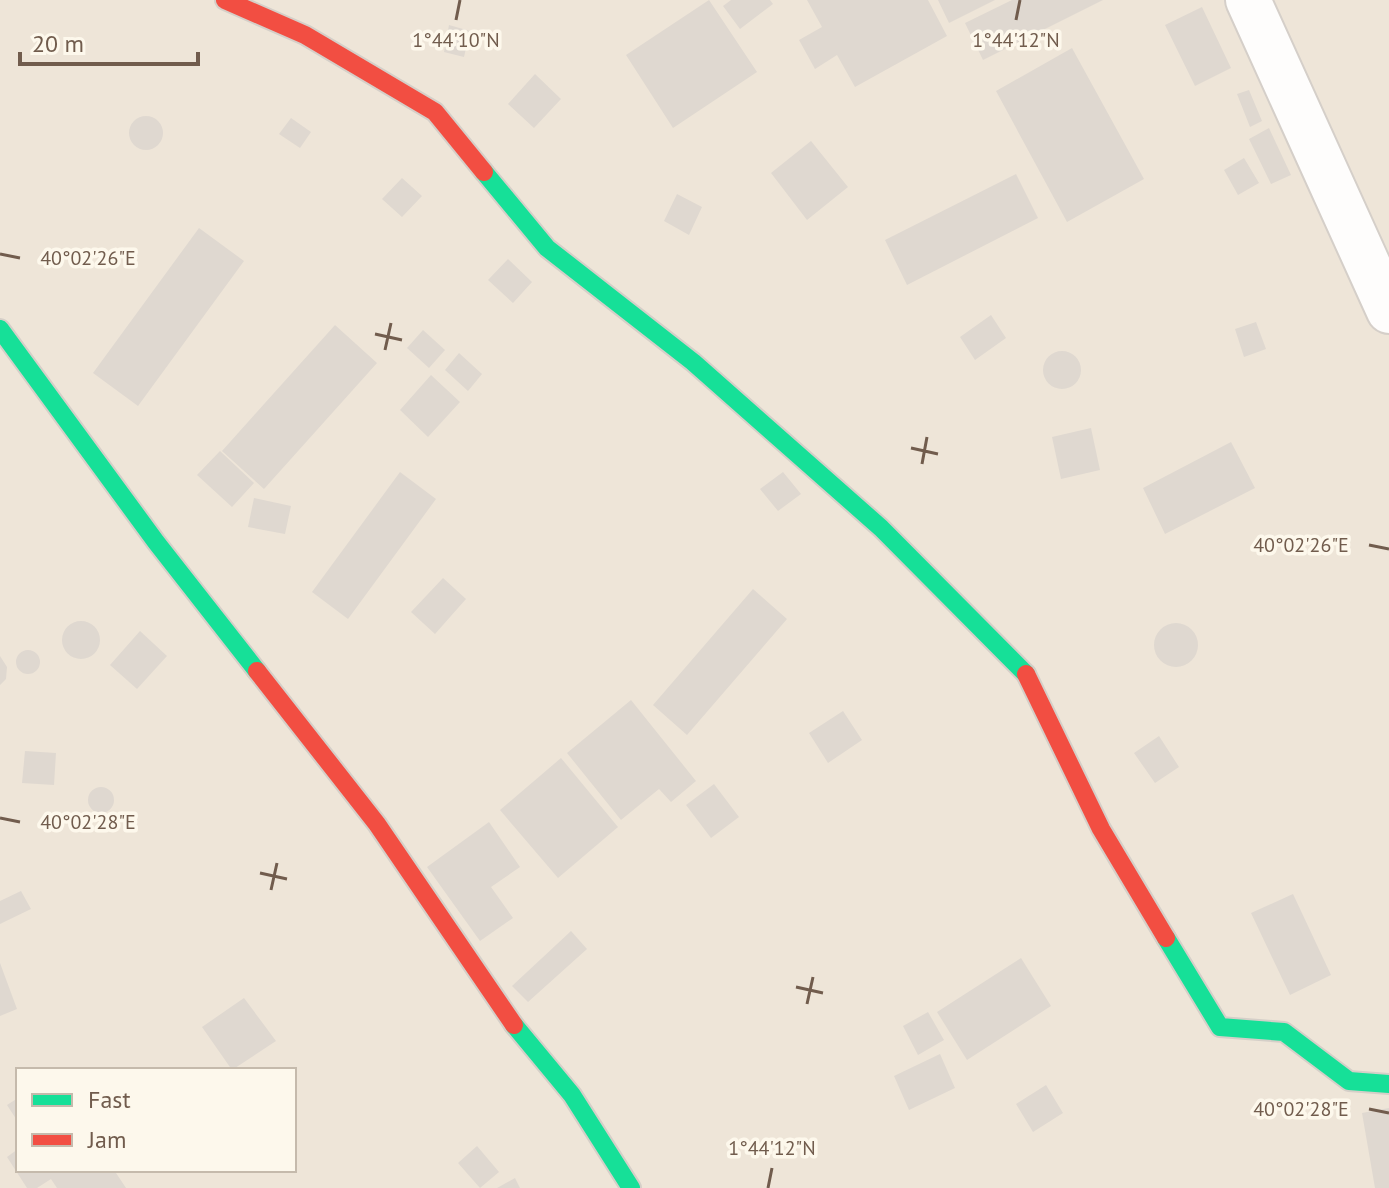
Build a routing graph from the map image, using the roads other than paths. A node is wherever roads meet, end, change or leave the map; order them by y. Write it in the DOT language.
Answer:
graph roads {
  1 [pos="225,0"];
  2 [pos="1248,0"];
  3 [pos="1389,311"];
  4 [pos="0,329"];
  5 [pos="1389,1084"];
  6 [pos="631,1188"];
  1 -- 5 [label="street"];
  2 -- 3 [label="street"];
  4 -- 6 [label="street"];
}
